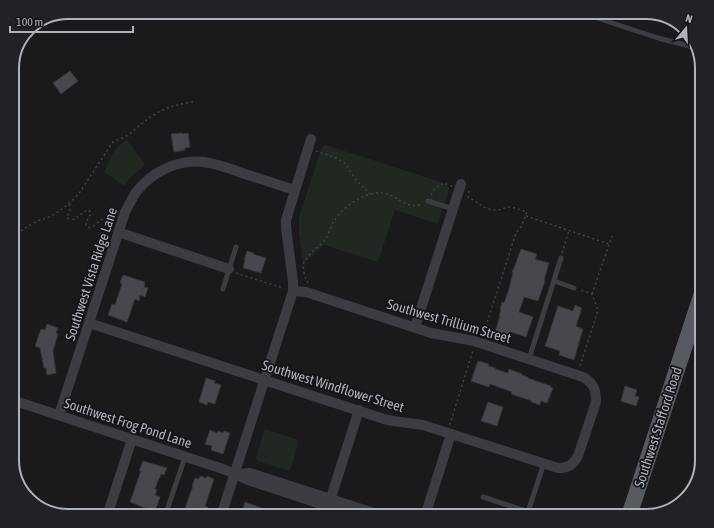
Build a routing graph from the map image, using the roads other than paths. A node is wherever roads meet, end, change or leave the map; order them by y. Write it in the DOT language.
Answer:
graph roads {
  1 [pos="600,19"];
  2 [pos="666,40"];
  3 [pos="310,144"];
  4 [pos="461,186"];
  5 [pos="295,190"];
  6 [pos="428,200"];
  7 [pos="453,209"];
  8 [pos="115,232"];
  9 [pos="236,247"];
  10 [pos="561,258"];
  11 [pos="229,269"];
  12 [pos="554,281"];
  13 [pos="574,288"];
  14 [pos="223,289"];
  15 [pos="293,291"];
  16 [pos="695,314"];
  17 [pos="89,323"];
  18 [pos="416,328"];
  19 [pos="529,360"];
  20 [pos="265,380"];
  21 [pos="19,402"];
  22 [pos="359,410"];
  23 [pos="59,415"];
  24 [pos="451,434"];
  25 [pos="132,439"];
  26 [pos="185,457"];
  27 [pos="544,463"];
  28 [pos="570,466"];
  29 [pos="235,474"];
  30 [pos="483,497"];
  31 [pos="327,507"];
  32 [pos="109,509"];
  33 [pos="167,509"];
  34 [pos="222,509"];
  35 [pos="339,509"];
  36 [pos="427,509"];
  37 [pos="519,509"];
  38 [pos="529,509"];
  39 [pos="631,509"];
  1 -- 2 [label="lane"];
  3 -- 5 [label="street"];
  4 -- 7 [label="street"];
  5 -- 8 [label="street, Southwest Vista Ridge Lane"];
  5 -- 15 [label="street"];
  6 -- 7 [label="lane"];
  7 -- 18 [label="street"];
  8 -- 11 [label="street"];
  8 -- 17 [label="street, Southwest Vista Ridge Lane"];
  9 -- 11 [label="lane"];
  10 -- 12 [label="lane"];
  11 -- 14 [label="lane"];
  12 -- 13 [label="lane"];
  12 -- 19 [label="lane"];
  15 -- 18 [label="street, Southwest Trillium Street"];
  15 -- 20 [label="street"];
  16 -- 39 [label="main road, Southwest Stafford Road"];
  17 -- 20 [label="street, Southwest Windflower Street"];
  17 -- 23 [label="street, Southwest Vista Ridge Lane"];
  18 -- 19 [label="street, Southwest Trillium Street"];
  19 -- 28 [label="street, Southwest Trillium Street"];
  20 -- 22 [label="street, Southwest Windflower Street"];
  20 -- 29 [label="street"];
  21 -- 23 [label="street, Southwest Frog Pond Lane"];
  22 -- 24 [label="street, Southwest Windflower Street"];
  22 -- 31 [label="street"];
  23 -- 25 [label="street, Southwest Frog Pond Lane"];
  24 -- 27 [label="street, Southwest Windflower Street"];
  24 -- 36 [label="street"];
  25 -- 26 [label="street, Southwest Frog Pond Lane"];
  25 -- 32 [label="street"];
  26 -- 29 [label="street, Southwest Frog Pond Lane"];
  26 -- 33 [label="lane"];
  27 -- 28 [label="street, Southwest Windflower Street"];
  27 -- 38 [label="lane"];
  29 -- 31 [label="street, Southwest Frog Pond Lane"];
  29 -- 34 [label="street"];
  30 -- 37 [label="lane"];
  31 -- 35 [label="street, Southwest Frog Pond Lane"];
}
